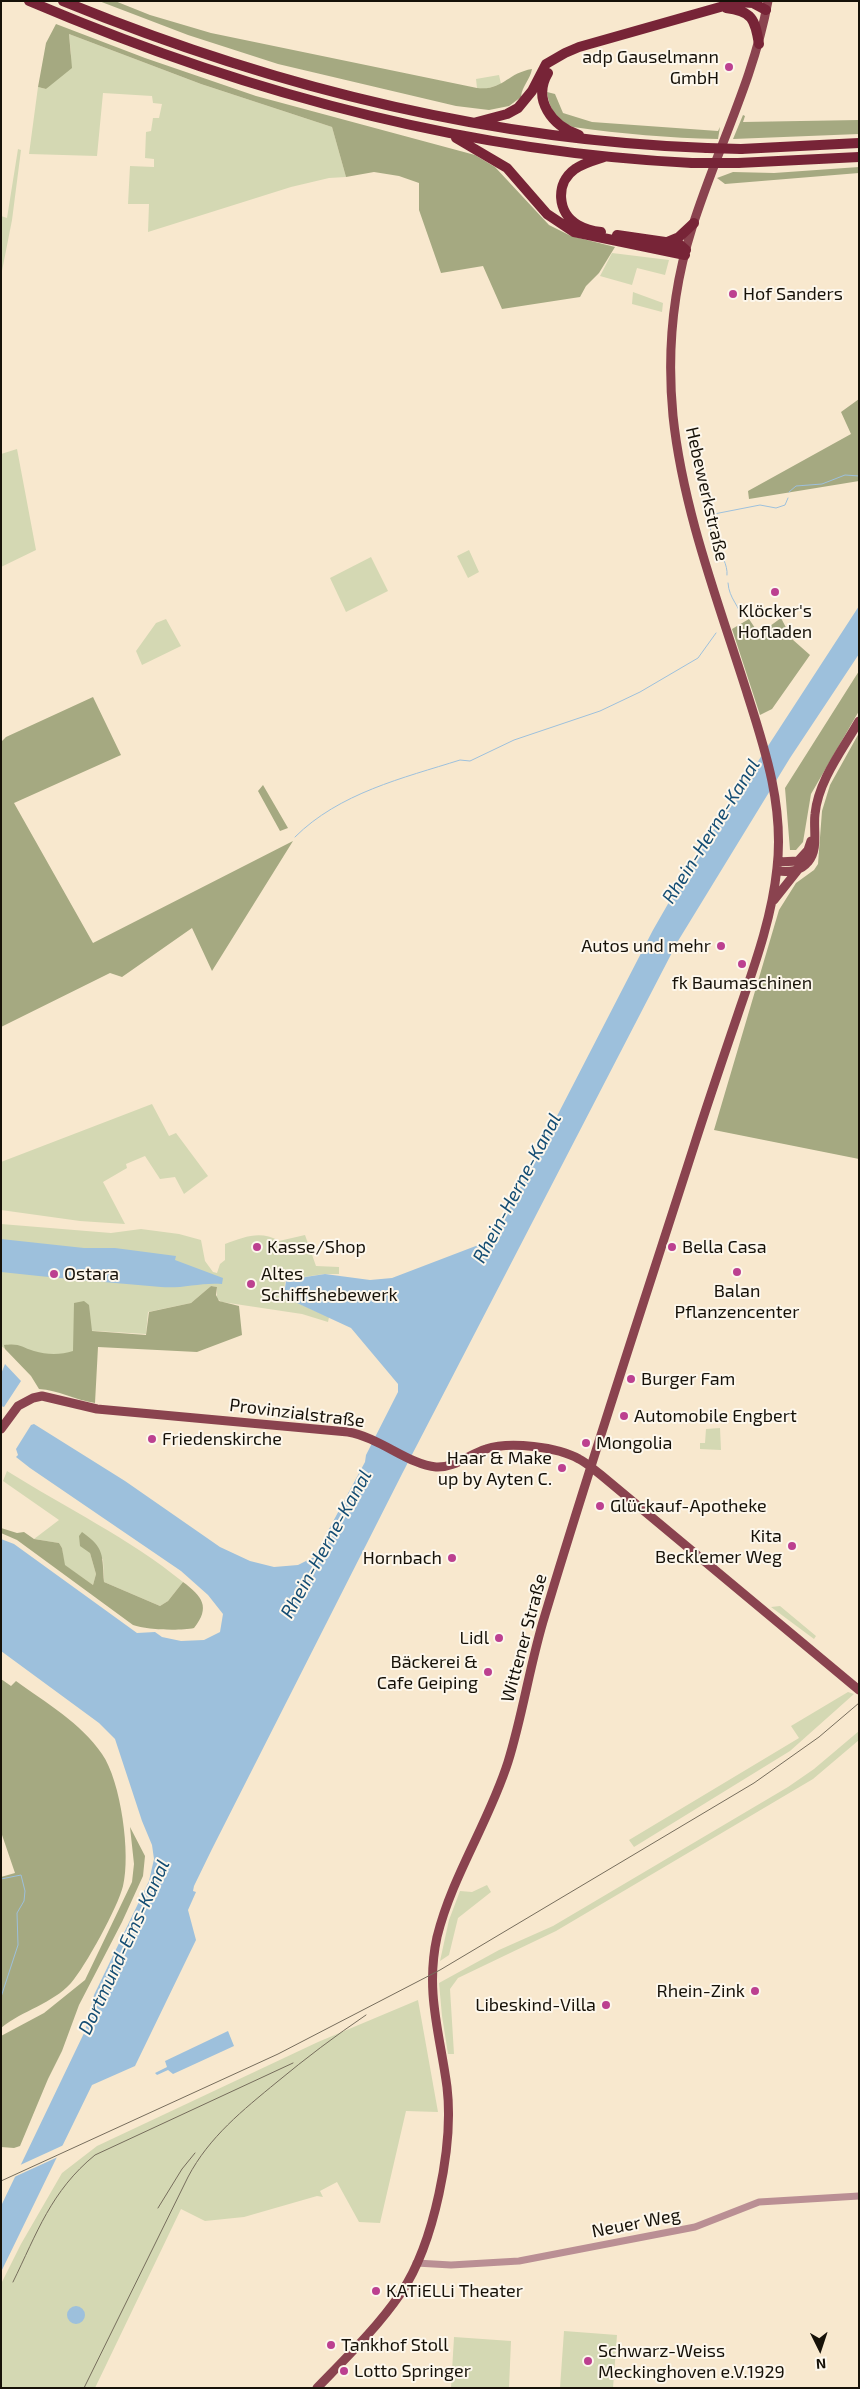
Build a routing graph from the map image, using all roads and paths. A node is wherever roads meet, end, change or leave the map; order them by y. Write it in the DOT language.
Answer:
graph roads {
  1 [pos="29,1"];
  2 [pos="63,1"];
  3 [pos="733,5"];
  4 [pos="767,6"];
  5 [pos="759,44"];
  6 [pos="557,58"];
  7 [pos="471,123"];
  8 [pos="451,135"];
  9 [pos="604,142"];
  10 [pos="859,143"];
  11 [pos="604,157"];
  12 [pos="859,157"];
  13 [pos="694,223"];
  14 [pos="667,242"];
  15 [pos="686,252"];
  16 [pos="859,721"];
  17 [pos="814,837"];
  18 [pos="778,862"];
  19 [pos="777,871"];
  20 [pos="797,871"];
  21 [pos="772,902"];
  22 [pos="1,1429"];
  23 [pos="590,1468"];
  24 [pos="859,1690"];
  25 [pos="859,2196"];
  26 [pos="416,2264"];
  27 [pos="317,2388"];
  1 -- 8 [label="highway"];
  2 -- 7 [label="highway"];
  3 -- 4 [label="highway"];
  3 -- 5 [label="highway"];
  3 -- 6 [label="highway"];
  4 -- 5 [label="main road, Hebewerkstraße"];
  5 -- 13 [label="main road, Hebewerkstraße"];
  6 -- 7 [label="highway"];
  6 -- 9 [label="highway"];
  7 -- 9 [label="highway"];
  8 -- 11 [label="highway"];
  8 -- 15 [label="highway"];
  9 -- 10 [label="highway, bridge"];
  11 -- 12 [label="highway, bridge"];
  11 -- 14 [label="highway"];
  13 -- 14 [label="highway"];
  13 -- 15 [label="main road, Hebewerkstraße"];
  14 -- 15 [label="highway"];
  15 -- 18 [label="main road, Hebewerkstraße"];
  16 -- 17 [label="main road"];
  17 -- 18 [label="main road"];
  17 -- 20 [label="main road"];
  18 -- 19 [label="main road, Hebewerkstraße"];
  19 -- 20 [label="main road"];
  19 -- 21 [label="main road, Hebewerkstraße"];
  20 -- 21 [label="main road"];
  21 -- 23 [label="main road, Wittener Straße"];
  22 -- 23 [label="main road, Provinzialstraße"];
  23 -- 24 [label="main road, Provinzialstraße"];
  23 -- 26 [label="main road, Wittener Straße"];
  25 -- 26 [label="street, Neuer Weg"];
  26 -- 27 [label="main road, Wittener Straße"];
}
